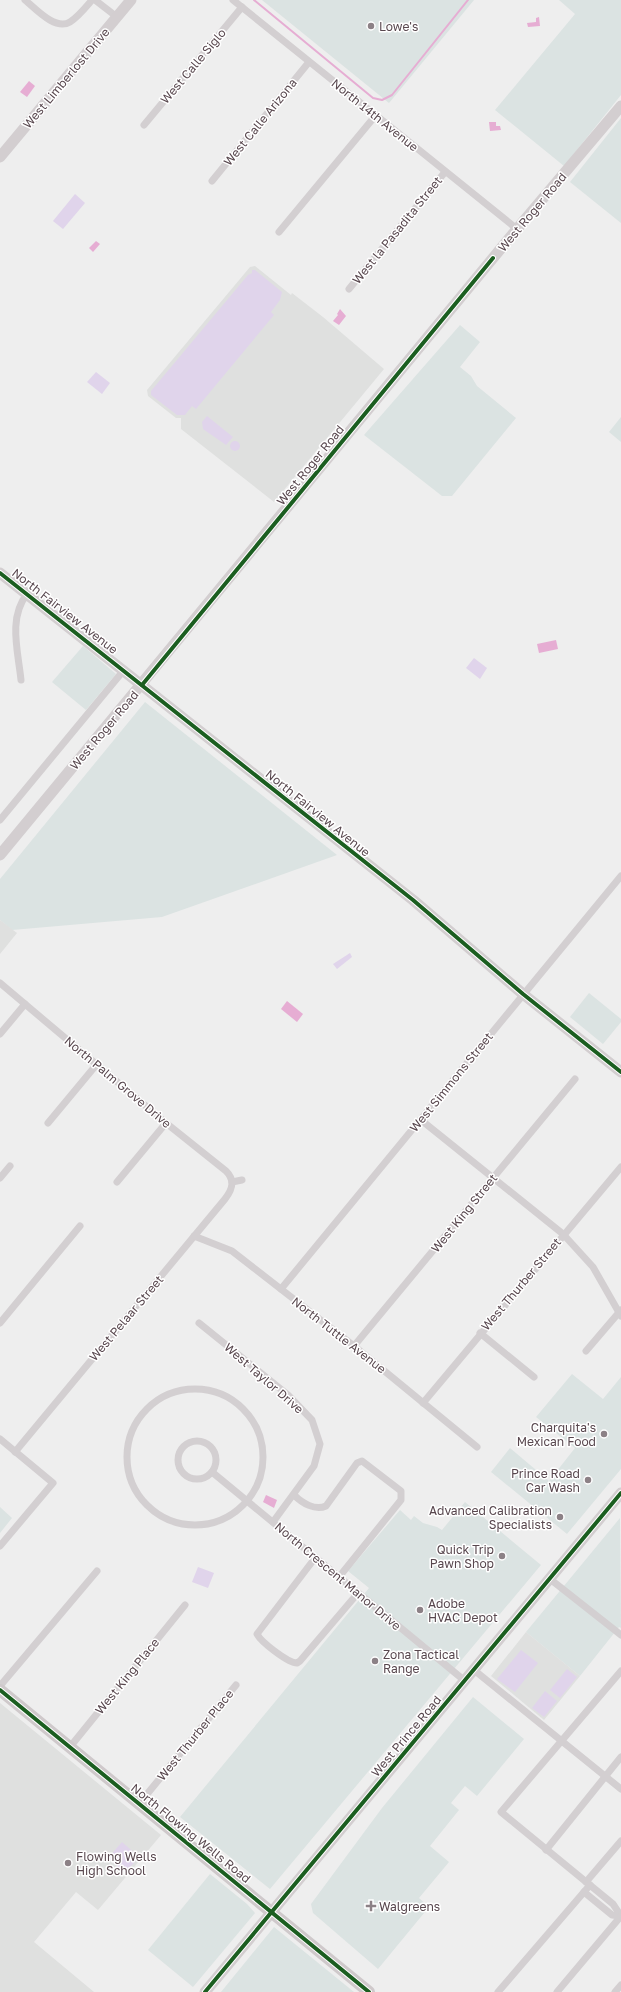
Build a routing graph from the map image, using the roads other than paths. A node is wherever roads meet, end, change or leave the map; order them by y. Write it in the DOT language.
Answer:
graph roads {
  1 [pos="25,0"];
  2 [pos="92,0"];
  3 [pos="96,0"];
  4 [pos="131,0"];
  5 [pos="233,0"];
  6 [pos="242,7"];
  7 [pos="117,17"];
  8 [pos="309,62"];
  9 [pos="621,106"];
  10 [pos="376,115"];
  11 [pos="144,125"];
  12 [pos="0,157"];
  13 [pos="445,172"];
  14 [pos="212,181"];
  15 [pos="517,229"];
  16 [pos="279,232"];
  17 [pos="349,289"];
  18 [pos="0,573"];
  19 [pos="27,594"];
  20 [pos="124,670"];
  21 [pos="21,680"];
  22 [pos="142,684"];
  23 [pos="0,820"];
  24 [pos="0,854"];
  25 [pos="621,876"];
  26 [pos="0,983"];
  27 [pos="523,994"];
  28 [pos="25,1004"];
  29 [pos="0,1034"];
  30 [pos="97,1064"];
  31 [pos="621,1072"];
  32 [pos="575,1079"];
  33 [pos="421,1120"];
  34 [pos="48,1123"];
  35 [pos="166,1123"];
  36 [pos="10,1166"];
  37 [pos="621,1167"];
  38 [pos="0,1178"];
  39 [pos="493,1178"];
  40 [pos="242,1180"];
  41 [pos="117,1182"];
  42 [pos="232,1182"];
  43 [pos="80,1226"];
  44 [pos="563,1234"];
  45 [pos="194,1236"];
  46 [pos="281,1289"];
  47 [pos="620,1313"];
  48 [pos="0,1323"];
  49 [pos="199,1323"];
  50 [pos="480,1333"];
  51 [pos="354,1346"];
  52 [pos="586,1351"];
  53 [pos="534,1377"];
  54 [pos="423,1403"];
  55 [pos="0,1439"];
  56 [pos="477,1447"];
  57 [pos="15,1452"];
  58 [pos="212,1472"];
  59 [pos="621,1493"];
  60 [pos="294,1495"];
  61 [pos="248,1501"];
  62 [pos="273,1522"];
  63 [pos="0,1546"];
  64 [pos="315,1558"];
  65 [pos="97,1571"];
  66 [pos="339,1577"];
  67 [pos="550,1578"];
  68 [pos="358,1593"];
  69 [pos="185,1605"];
  70 [pos="621,1635"];
  71 [pos="474,1670"];
  72 [pos="621,1671"];
  73 [pos="465,1681"];
  74 [pos="236,1685"];
  75 [pos="0,1686"];
  76 [pos="0,1690"];
  77 [pos="563,1740"];
  78 [pos="70,1747"];
  79 [pos="621,1757"];
  80 [pos="606,1776"];
  81 [pos="621,1789"];
  82 [pos="139,1804"];
  83 [pos="621,1841"];
  84 [pos="546,1850"];
  85 [pos="588,1883"];
  86 [pos="584,1892"];
  87 [pos="272,1913"];
  88 [pos="621,1916"];
  89 [pos="621,1985"];
  90 [pos="205,1992"];
  91 [pos="369,1992"];
  92 [pos="498,1992"];
  93 [pos="556,1992"];
  94 [pos="615,1992"];
  1 -- 2 [label="street"];
  3 -- 7 [label="street"];
  4 -- 7 [label="street, West Limberlost Drive"];
  5 -- 6 [label="street, North 14th Avenue"];
  6 -- 8 [label="street, North 14th Avenue"];
  6 -- 11 [label="street, West Calle Siglo"];
  7 -- 12 [label="street, West Limberlost Drive"];
  8 -- 10 [label="street, North 14th Avenue"];
  8 -- 14 [label="street, West Calle Arizona"];
  9 -- 15 [label="street, West Roger Road"];
  10 -- 13 [label="street, North 14th Avenue"];
  10 -- 16 [label="street"];
  13 -- 15 [label="street, North 14th Avenue"];
  13 -- 17 [label="street, West la Pasadita Street"];
  15 -- 22 [label="street, West Roger Road"];
  18 -- 19 [label="street, North Fairview Avenue"];
  19 -- 20 [label="street, North Fairview Avenue"];
  19 -- 21 [label="street"];
  20 -- 22 [label="street, North Fairview Avenue"];
  20 -- 23 [label="street, West Roger Road"];
  22 -- 24 [label="street, West Roger Road"];
  22 -- 27 [label="street, North Fairview Avenue"];
  25 -- 27 [label="street, West Simmons Street"];
  26 -- 28 [label="street, North Palm Grove Drive"];
  27 -- 31 [label="street, North Fairview Avenue"];
  27 -- 33 [label="street, West Simmons Street"];
  28 -- 29 [label="street"];
  28 -- 30 [label="street, North Palm Grove Drive"];
  30 -- 34 [label="street"];
  30 -- 35 [label="street, North Palm Grove Drive"];
  32 -- 39 [label="street, West King Street"];
  33 -- 39 [label="street"];
  33 -- 46 [label="street, West Simmons Street"];
  35 -- 41 [label="street"];
  35 -- 42 [label="street, North Palm Grove Drive"];
  36 -- 38 [label="street"];
  37 -- 44 [label="street, West Thurber Street"];
  39 -- 44 [label="street"];
  39 -- 51 [label="street, West King Street"];
  40 -- 42 [label="street"];
  42 -- 45 [label="street, West Pelaar Street"];
  43 -- 48 [label="street"];
  44 -- 47 [label="street"];
  44 -- 50 [label="street, West Thurber Street"];
  45 -- 46 [label="street, North Tuttle Avenue"];
  45 -- 57 [label="street, West Pelaar Street"];
  46 -- 51 [label="street, North Tuttle Avenue"];
  47 -- 52 [label="street"];
  49 -- 60 [label="street, West Taylor Drive"];
  50 -- 53 [label="street"];
  50 -- 54 [label="street, West Thurber Street"];
  51 -- 54 [label="street, North Tuttle Avenue"];
  54 -- 56 [label="street, North Tuttle Avenue"];
  55 -- 57 [label="street"];
  57 -- 63 [label="street"];
  58 -- 58 [label="street"];
  58 -- 61 [label="street, North Crescent Manor Drive"];
  59 -- 67 [label="street, West Prince Road"];
  60 -- 62 [label="street, West Taylor Drive"];
  60 -- 66 [label="street"];
  61 -- 61 [label="street"];
  61 -- 62 [label="street, North Crescent Manor Drive"];
  62 -- 64 [label="street, North Crescent Manor Drive"];
  64 -- 66 [label="street, North Crescent Manor Drive"];
  64 -- 68 [label="street"];
  65 -- 75 [label="street"];
  66 -- 68 [label="street, North Crescent Manor Drive"];
  67 -- 70 [label="street"];
  67 -- 71 [label="street, West Prince Road"];
  68 -- 73 [label="street, North Crescent Manor Drive"];
  69 -- 78 [label="street, West King Place"];
  71 -- 73 [label="street, West Prince Road"];
  71 -- 77 [label="street"];
  72 -- 77 [label="street"];
  73 -- 87 [label="street, West Prince Road"];
  74 -- 82 [label="street, West Thurber Place"];
  76 -- 78 [label="main road, North Flowing Wells Road"];
  77 -- 80 [label="street"];
  77 -- 84 [label="street"];
  78 -- 82 [label="main road, North Flowing Wells Road"];
  79 -- 80 [label="street"];
  80 -- 81 [label="street"];
  80 -- 84 [label="street"];
  82 -- 87 [label="main road, North Flowing Wells Road"];
  83 -- 85 [label="street"];
  84 -- 85 [label="street"];
  85 -- 86 [label="street"];
  85 -- 88 [label="street"];
  86 -- 88 [label="street"];
  86 -- 92 [label="street"];
  87 -- 90 [label="street, West Prince Road"];
  87 -- 91 [label="main road, North Flowing Wells Road"];
  88 -- 93 [label="street"];
  89 -- 94 [label="street"];
}
